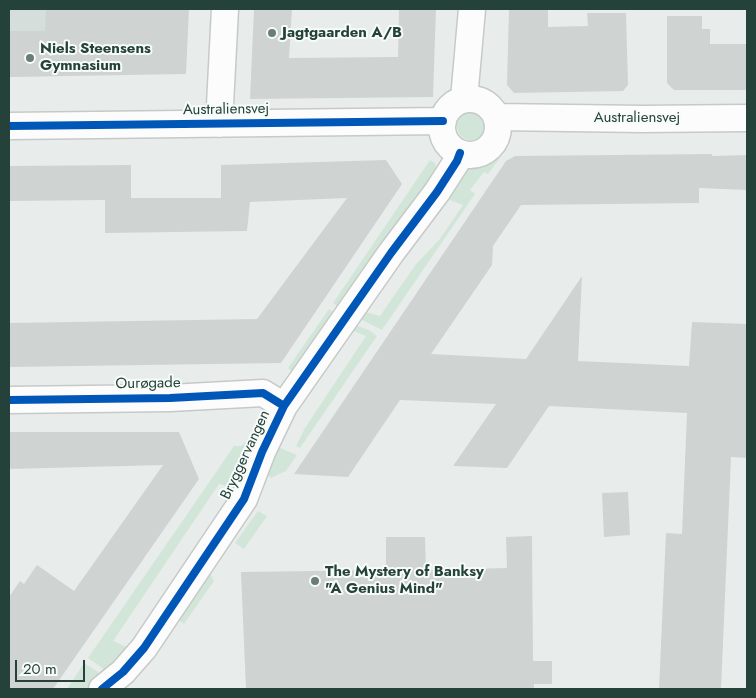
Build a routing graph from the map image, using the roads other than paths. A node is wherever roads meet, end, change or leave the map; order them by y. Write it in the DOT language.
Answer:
graph roads {
  1 [pos="225,9"];
  2 [pos="472,9"];
  3 [pos="464,99"];
  4 [pos="497,117"];
  5 [pos="747,118"];
  6 [pos="443,121"];
  7 [pos="219,124"];
  8 [pos="9,126"];
  9 [pos="460,153"];
  10 [pos="9,400"];
  11 [pos="284,406"];
  12 [pos="102,689"];
  1 -- 7 [label="street"];
  2 -- 3 [label="street"];
  3 -- 4 [label="street"];
  3 -- 6 [label="street"];
  4 -- 5 [label="street, Australiensvej"];
  4 -- 9 [label="street"];
  6 -- 7 [label="street, Australiensvej"];
  6 -- 9 [label="street"];
  7 -- 8 [label="street, Australiensvej"];
  9 -- 11 [label="street, Bryggervangen"];
  10 -- 11 [label="street, Ourøgade"];
  11 -- 12 [label="street, Bryggervangen"];
}
